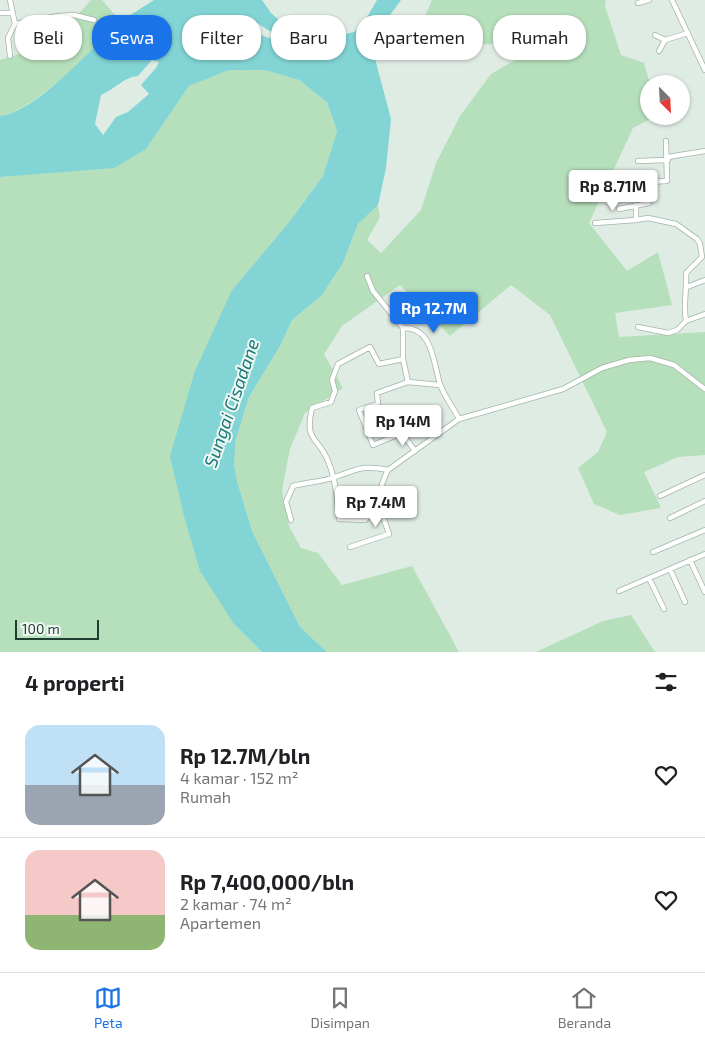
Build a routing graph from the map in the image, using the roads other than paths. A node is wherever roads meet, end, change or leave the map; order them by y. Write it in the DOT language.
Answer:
graph roads {
  1 [pos="10,0"];
  2 [pos="649,0"];
  3 [pos="672,0"];
  4 [pos="638,3"];
  5 [pos="0,13"];
  6 [pos="11,13"];
  7 [pos="15,24"];
  8 [pos="688,33"];
  9 [pos="655,35"];
  10 [pos="665,40"];
  11 [pos="659,51"];
  12 [pos="10,56"];
  13 [pos="705,70"];
  14 [pos="666,141"];
  15 [pos="705,152"];
  16 [pos="668,158"];
  17 [pos="638,161"];
  18 [pos="636,205"];
  19 [pos="619,209"];
  20 [pos="636,220"];
  21 [pos="594,223"];
  22 [pos="703,244"];
  23 [pos="368,276"];
  24 [pos="705,280"];
  25 [pos="687,287"];
  26 [pos="705,314"];
  27 [pos="686,321"];
  28 [pos="638,327"];
  29 [pos="403,328"];
  30 [pos="403,359"];
  31 [pos="408,382"];
  32 [pos="440,385"];
  33 [pos="705,389"];
  34 [pos="459,418"];
  35 [pos="415,451"];
  36 [pos="388,470"];
  37 [pos="705,475"];
  38 [pos="334,478"];
  39 [pos="660,496"];
  40 [pos="377,498"];
  41 [pos="705,502"];
  42 [pos="670,518"];
  43 [pos="291,520"];
  44 [pos="705,530"];
  45 [pos="350,546"];
  46 [pos="653,552"];
  47 [pos="705,554"];
  48 [pos="690,560"];
  49 [pos="670,569"];
  50 [pos="649,578"];
  51 [pos="619,592"];
  52 [pos="705,592"];
  53 [pos="685,602"];
  54 [pos="664,609"];
  1 -- 6 [label="street"];
  2 -- 4 [label="street"];
  3 -- 8 [label="street"];
  5 -- 6 [label="street"];
  6 -- 7 [label="street"];
  7 -- 12 [label="street"];
  8 -- 10 [label="street"];
  8 -- 13 [label="street"];
  9 -- 10 [label="street"];
  10 -- 11 [label="street"];
  14 -- 16 [label="street"];
  15 -- 16 [label="street"];
  16 -- 17 [label="street"];
  16 -- 18 [label="street"];
  18 -- 19 [label="street"];
  18 -- 20 [label="street"];
  20 -- 21 [label="street"];
  20 -- 22 [label="street"];
  22 -- 25 [label="street"];
  23 -- 29 [label="street"];
  24 -- 25 [label="street"];
  25 -- 27 [label="street"];
  26 -- 27 [label="street"];
  27 -- 28 [label="street"];
  29 -- 30 [label="street"];
  29 -- 32 [label="street"];
  30 -- 31 [label="street"];
  30 -- 38 [label="street"];
  31 -- 32 [label="street"];
  31 -- 35 [label="street"];
  32 -- 34 [label="street"];
  33 -- 34 [label="street"];
  34 -- 35 [label="street"];
  35 -- 36 [label="street"];
  36 -- 38 [label="street"];
  36 -- 40 [label="street"];
  37 -- 39 [label="street"];
  38 -- 40 [label="street"];
  38 -- 43 [label="street"];
  40 -- 45 [label="street"];
  41 -- 42 [label="street"];
  44 -- 46 [label="street"];
  47 -- 48 [label="street"];
  48 -- 49 [label="street"];
  48 -- 52 [label="street"];
  49 -- 50 [label="street"];
  49 -- 53 [label="street"];
  50 -- 51 [label="street"];
  50 -- 54 [label="street"];
}
